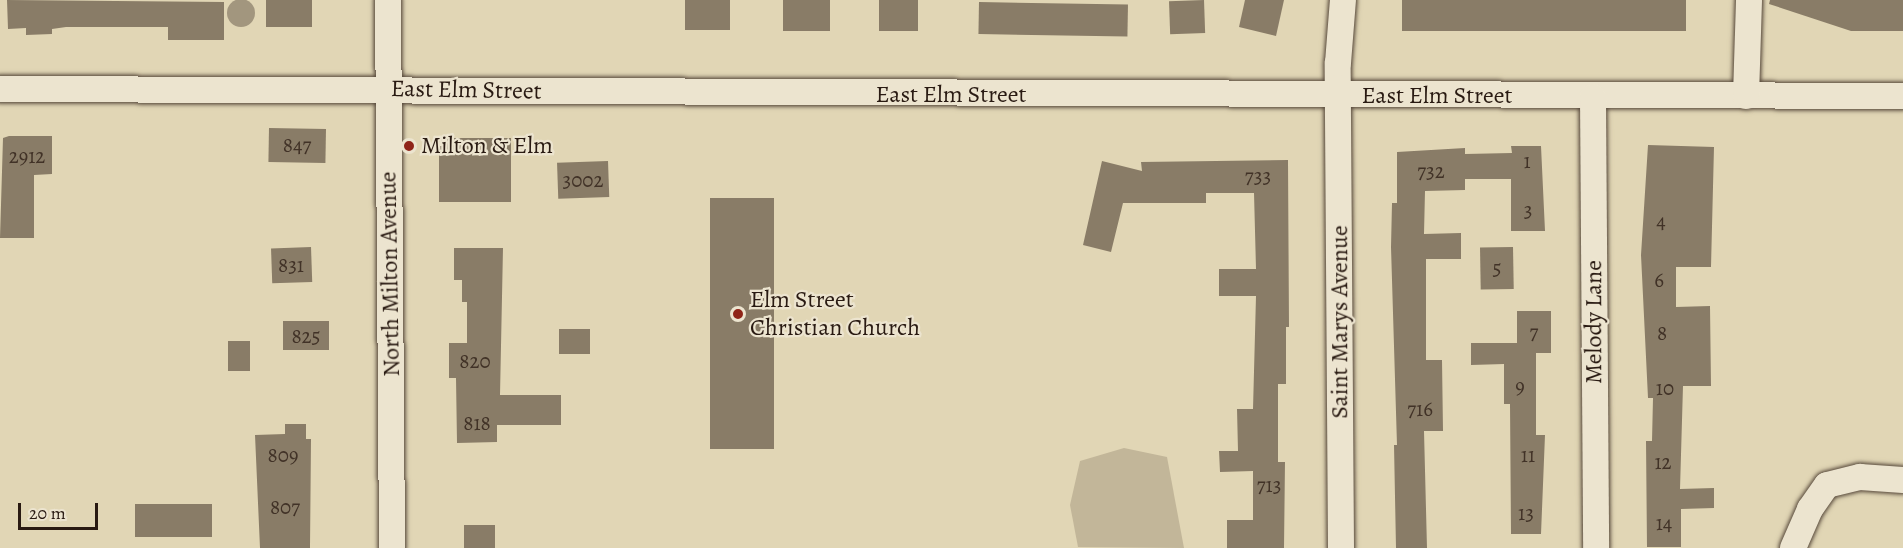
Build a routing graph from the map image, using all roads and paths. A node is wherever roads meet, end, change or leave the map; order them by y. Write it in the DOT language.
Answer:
graph roads {
  1 [pos="388,0"];
  2 [pos="1343,0"];
  3 [pos="1749,0"];
  4 [pos="0,89"];
  5 [pos="388,89"];
  6 [pos="1339,95"];
  7 [pos="1746,96"];
  8 [pos="1903,96"];
  9 [pos="1593,97"];
  10 [pos="1903,480"];
  11 [pos="392,548"];
  12 [pos="1341,548"];
  13 [pos="1596,548"];
  14 [pos="1793,548"];
  1 -- 5 [label="street, North Milton Avenue"];
  2 -- 6 [label="street, Saint Marys Avenue"];
  3 -- 7 [label="street"];
  4 -- 5 [label="street, East Elm Street"];
  5 -- 6 [label="street, East Elm Street"];
  5 -- 11 [label="street, North Milton Avenue"];
  6 -- 9 [label="street, East Elm Street"];
  6 -- 12 [label="street, Saint Marys Avenue"];
  7 -- 8 [label="street, East Elm Street"];
  7 -- 9 [label="street, East Elm Street"];
  9 -- 13 [label="street, Melody Lane"];
  10 -- 14 [label="street"];
}
